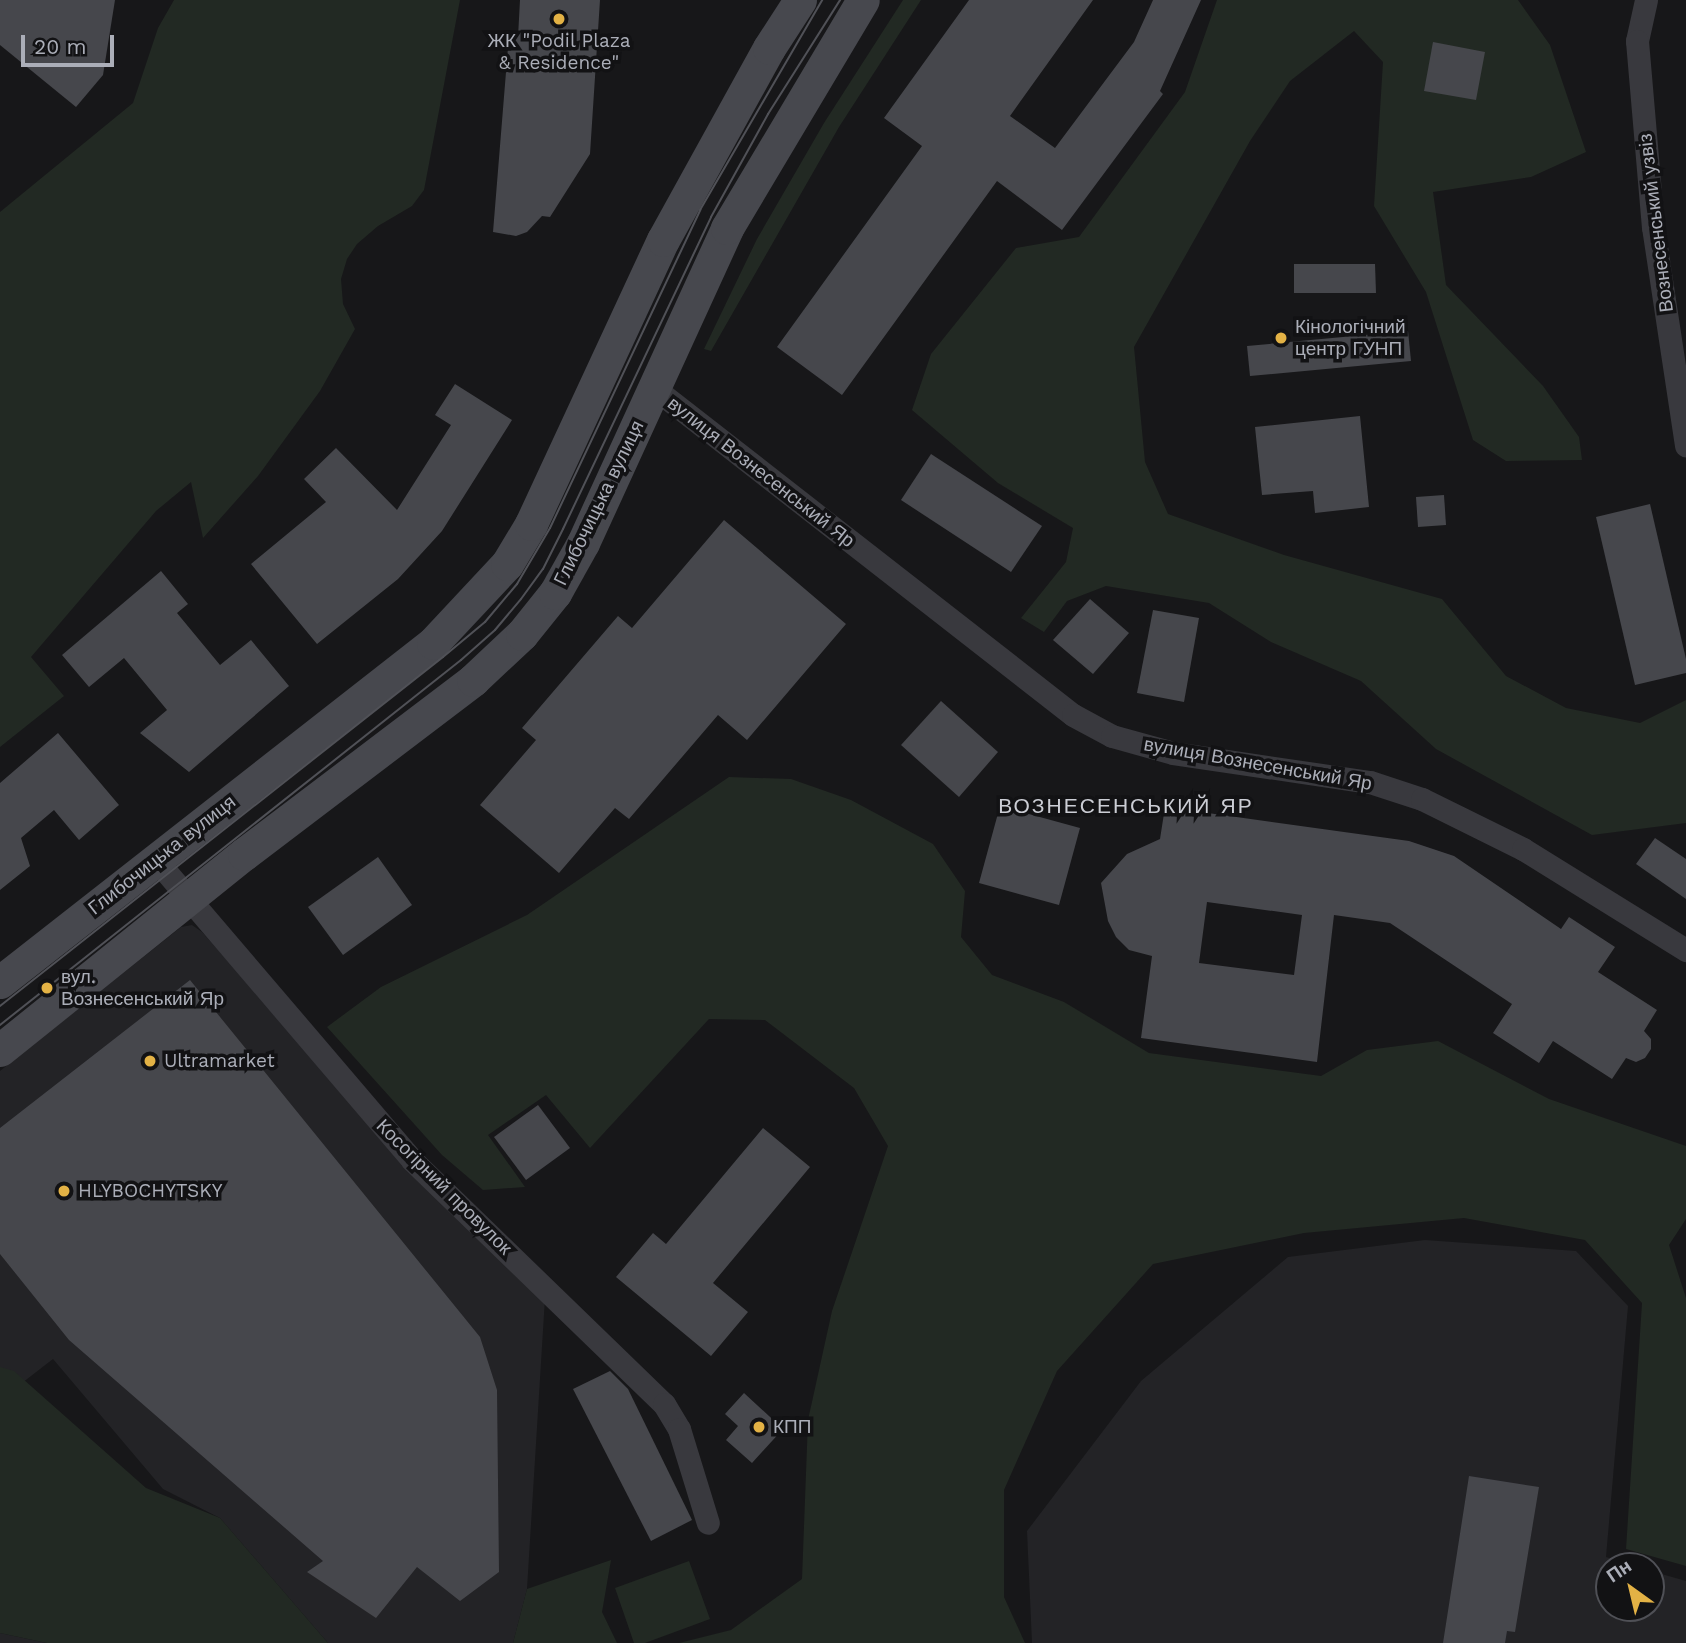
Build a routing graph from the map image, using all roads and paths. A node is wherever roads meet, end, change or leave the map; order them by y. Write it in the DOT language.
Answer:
graph roads {
  1 [pos="800,0"];
  2 [pos="863,0"];
  3 [pos="1646,0"];
  4 [pos="654,387"];
  5 [pos="1686,446"];
  6 [pos="156,860"];
  7 [pos="188,899"];
  8 [pos="1686,950"];
  9 [pos="0,982"];
  10 [pos="0,1050"];
  11 [pos="708,1523"];
  1 -- 6 [label="main road, Глибочицька вулиця"];
  2 -- 4 [label="main road, Глибочицька вулиця"];
  3 -- 5 [label="street, Вознесенський узвіз"];
  4 -- 7 [label="main road, Глибочицька вулиця"];
  4 -- 8 [label="street, вулиця Вознесенський Яр"];
  6 -- 7 [label="street, Косогірний провулок"];
  6 -- 9 [label="main road, Глибочицька вулиця"];
  7 -- 10 [label="main road, Глибочицька вулиця"];
  7 -- 11 [label="street, Косогірний провулок"];
}
